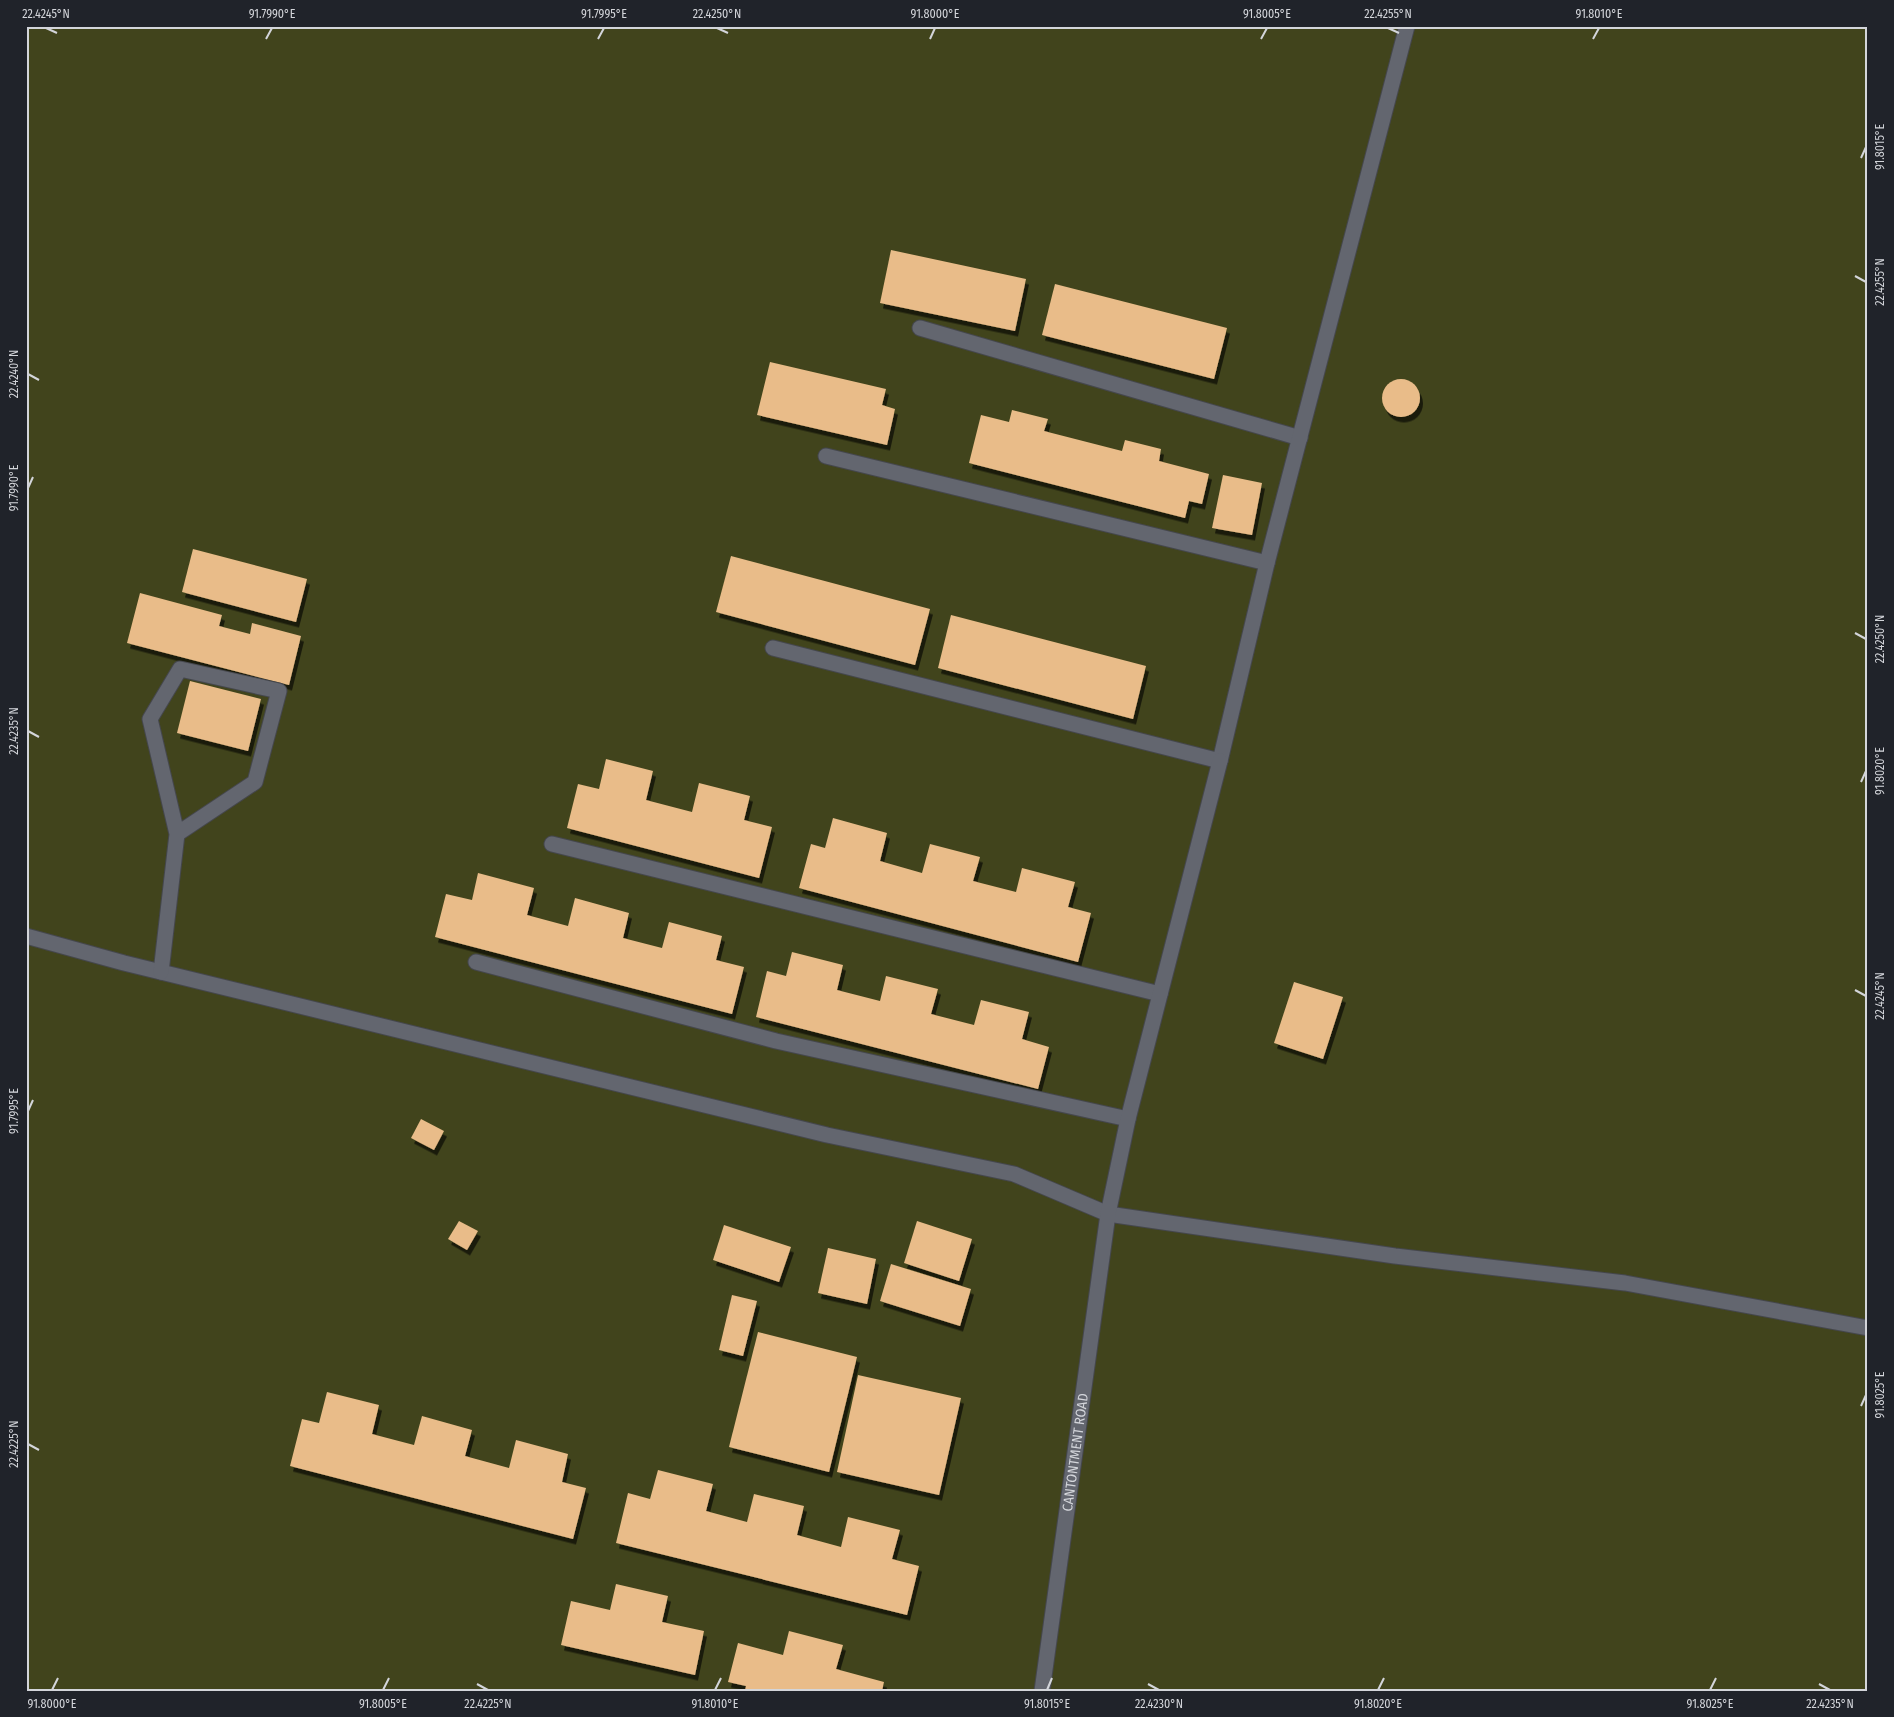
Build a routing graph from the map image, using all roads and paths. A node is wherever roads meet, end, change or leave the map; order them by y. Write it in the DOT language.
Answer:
graph roads {
  1 [pos="1407,26"];
  2 [pos="920,328"];
  3 [pos="1300,438"];
  4 [pos="826,456"];
  5 [pos="1267,564"];
  6 [pos="773,648"];
  7 [pos="1220,762"];
  8 [pos="177,834"];
  9 [pos="552,844"];
  10 [pos="26,936"];
  11 [pos="476,962"];
  12 [pos="161,972"];
  13 [pos="1160,994"];
  14 [pos="1128,1119"];
  15 [pos="1108,1214"];
  16 [pos="1868,1328"];
  17 [pos="1042,1691"];
  1 -- 3 [label="street, CANTONTMENT ROAD"];
  2 -- 3 [label="street"];
  3 -- 5 [label="street, CANTONTMENT ROAD"];
  4 -- 5 [label="street"];
  5 -- 7 [label="street, CANTONTMENT ROAD"];
  6 -- 7 [label="street"];
  7 -- 13 [label="street, CANTONTMENT ROAD"];
  8 -- 8 [label="street"];
  8 -- 12 [label="street"];
  9 -- 13 [label="street"];
  10 -- 12 [label="street"];
  11 -- 14 [label="street"];
  12 -- 15 [label="street"];
  13 -- 14 [label="street, CANTONTMENT ROAD"];
  14 -- 15 [label="street, CANTONTMENT ROAD"];
  15 -- 16 [label="street"];
  15 -- 17 [label="street, CANTONTMENT ROAD"];
}
